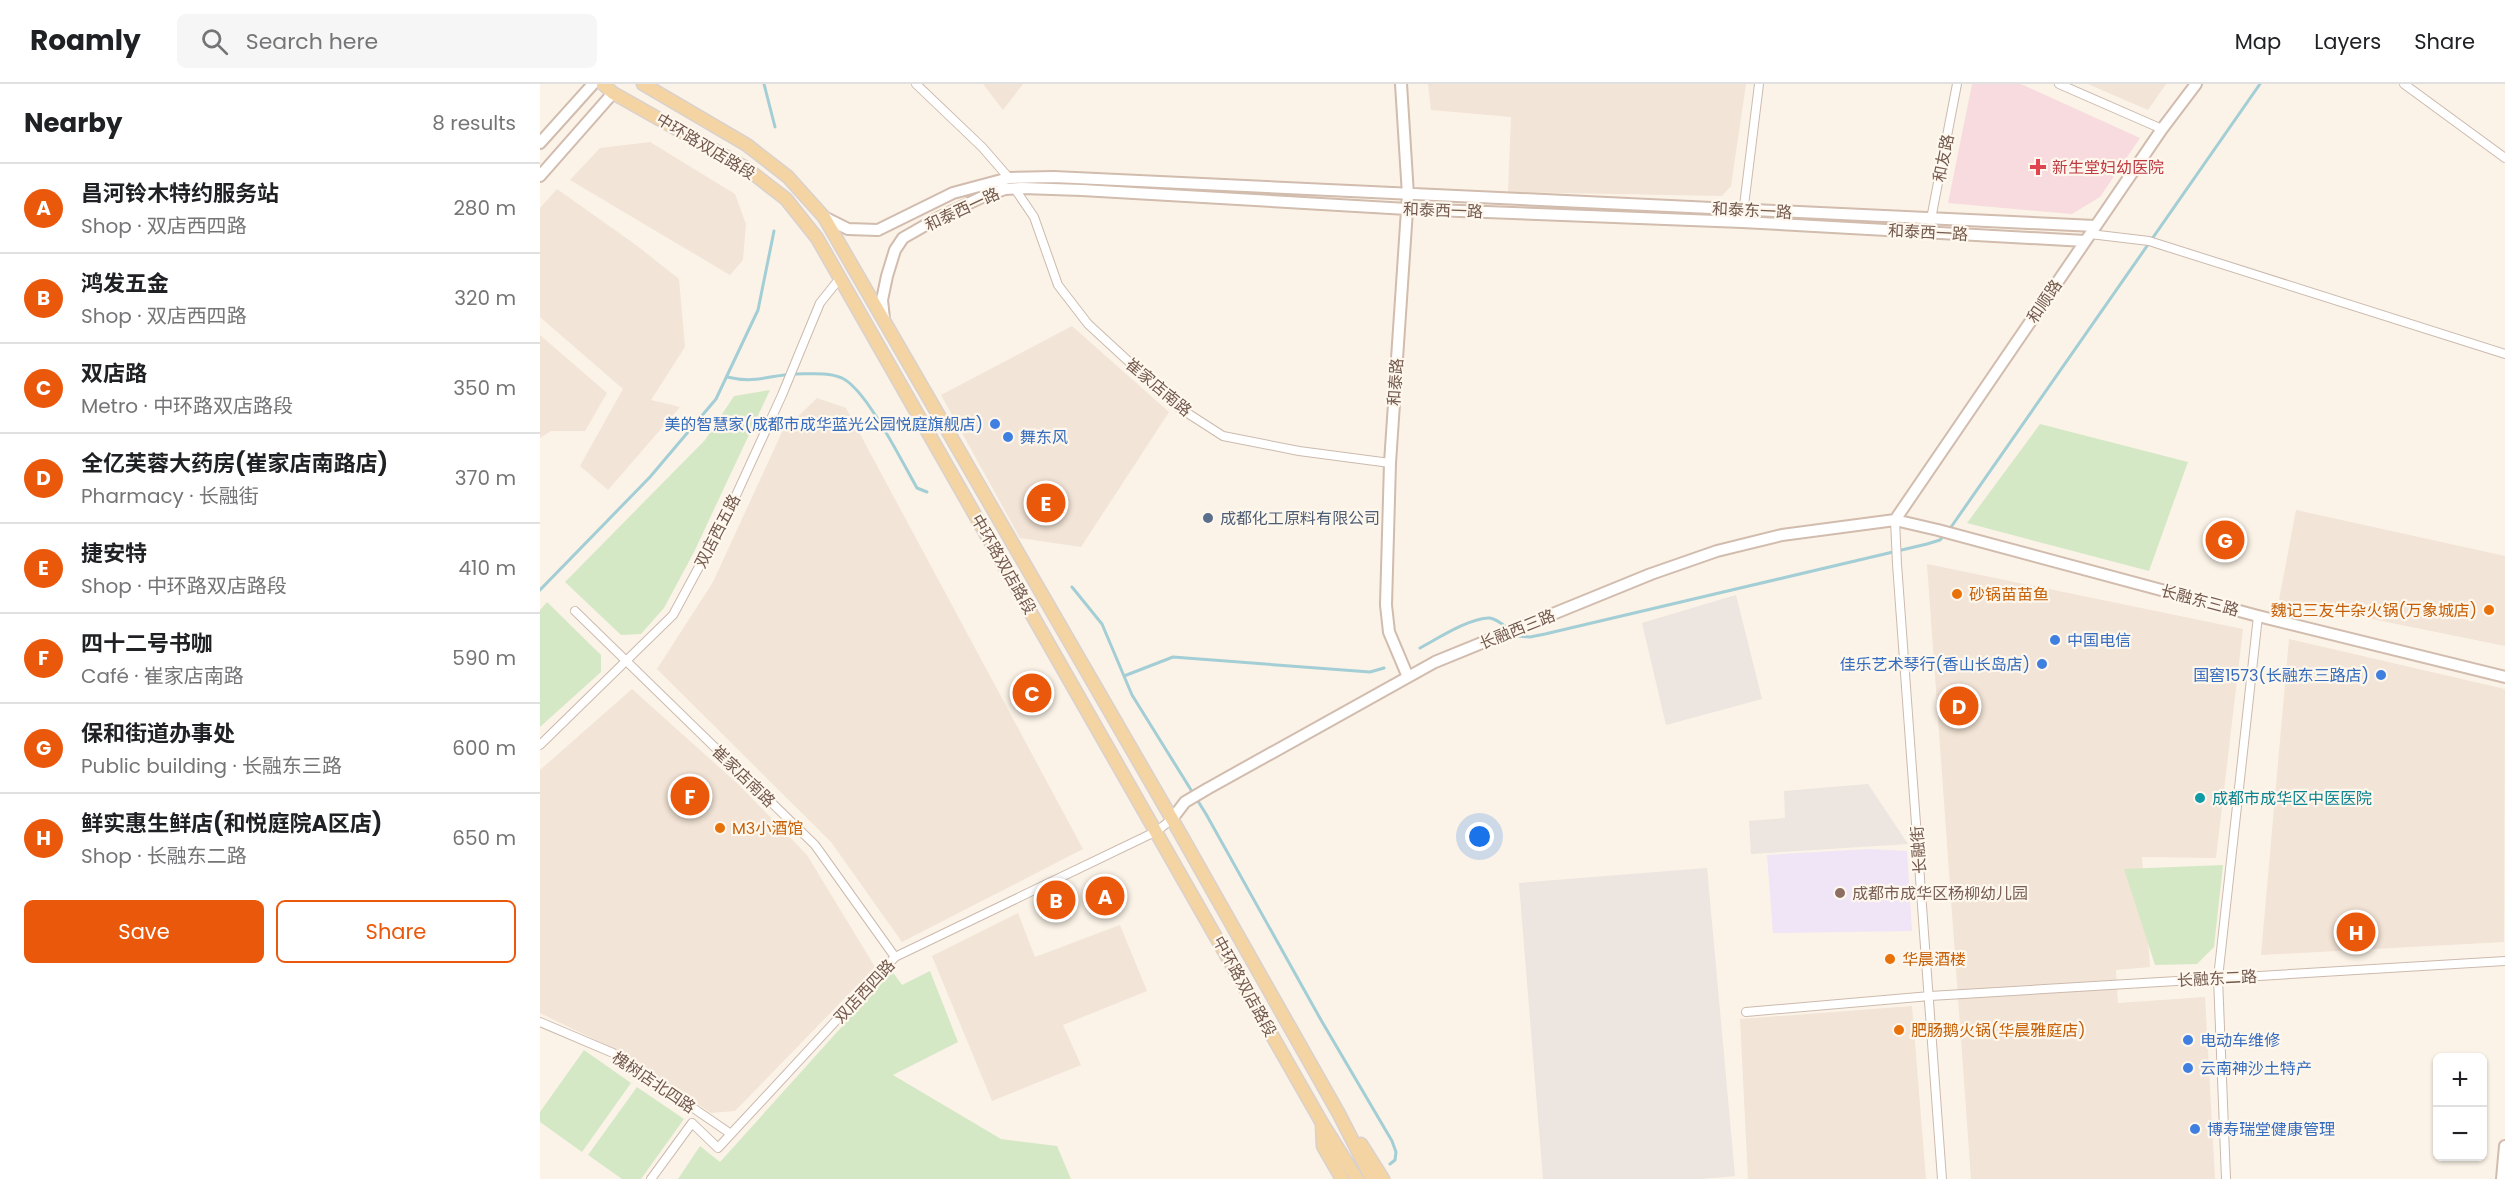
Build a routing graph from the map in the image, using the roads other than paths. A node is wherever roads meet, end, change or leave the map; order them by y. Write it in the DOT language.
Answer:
graph roads {
  1 [pos="593,84"];
  2 [pos="603,84"];
  3 [pos="643,84"];
  4 [pos="916,84"];
  5 [pos="1401,84"];
  6 [pos="1759,84"];
  7 [pos="1958,84"];
  8 [pos="2059,84"];
  9 [pos="2196,84"];
  10 [pos="2404,84"];
  11 [pos="617,88"];
  12 [pos="664,90"];
  13 [pos="2162,129"];
  14 [pos="540,143"];
  15 [pos="2505,158"];
  16 [pos="540,176"];
  17 [pos="1009,178"];
  18 [pos="1015,189"];
  19 [pos="1408,195"];
  20 [pos="1407,209"];
  21 [pos="1745,210"];
  22 [pos="824,217"];
  23 [pos="1931,219"];
  24 [pos="1742,222"];
  25 [pos="1931,233"];
  26 [pos="2090,234"];
  27 [pos="840,278"];
  28 [pos="885,325"];
  29 [pos="2505,354"];
  30 [pos="1389,463"];
  31 [pos="1895,520"];
  32 [pos="575,611"];
  33 [pos="2258,616"];
  34 [pos="627,662"];
  35 [pos="1408,677"];
  36 [pos="2505,678"];
  37 [pos="540,745"];
  38 [pos="1172,819"];
  39 [pos="1157,831"];
  40 [pos="895,957"];
  41 [pos="2505,961"];
  42 [pos="2217,978"];
  43 [pos="1930,996"];
  44 [pos="1746,1011"];
  45 [pos="540,1022"];
  46 [pos="1339,1114"];
  47 [pos="1322,1123"];
  48 [pos="731,1134"];
  49 [pos="2505,1146"];
  50 [pos="651,1179"];
  51 [pos="1342,1179"];
  52 [pos="1357,1179"];
  53 [pos="1372,1179"];
  54 [pos="1383,1179"];
  55 [pos="1942,1179"];
  56 [pos="2226,1179"];
  57 [pos="2502,1179"];
  1 -- 14 [label="street"];
  2 -- 11 [label="main road, 中环路双店路段"];
  3 -- 12 [label="main road, 中环路双店路段"];
  4 -- 17 [label="street"];
  5 -- 19 [label="street, 和泰路"];
  6 -- 21 [label="street"];
  7 -- 23 [label="street, 和友路"];
  8 -- 13 [label="street"];
  9 -- 13 [label="street, 和顺路"];
  10 -- 15 [label="street"];
  11 -- 16 [label="street"];
  11 -- 27 [label="main road, 中环路双店路段"];
  12 -- 22 [label="main road, 中环路双店路段"];
  13 -- 26 [label="street, 和顺路"];
  17 -- 19 [label="street, 和泰西一路"];
  17 -- 22 [label="street, 和泰西一路"];
  18 -- 20 [label="street, 和泰西一路"];
  18 -- 28 [label="street, 和泰西一路"];
  18 -- 30 [label="street, 崔家店南路"];
  19 -- 20 [label="street, 和泰路"];
  19 -- 21 [label="street, 和泰东一路"];
  20 -- 24 [label="street, 和泰西一路"];
  20 -- 30 [label="street, 和泰路"];
  21 -- 23 [label="street, 和泰东一路"];
  21 -- 24 [label="street"];
  22 -- 28 [label="main road, 中环路双店路段"];
  23 -- 25 [label="street, 和友路"];
  23 -- 26 [label="street, 和泰东一路"];
  24 -- 25 [label="street, 和泰西一路"];
  25 -- 26 [label="street, 和泰西一路"];
  26 -- 29 [label="street"];
  26 -- 31 [label="street, 和顺路"];
  27 -- 34 [label="street, 双店西五路"];
  27 -- 39 [label="main road, 中环路双店路段"];
  28 -- 38 [label="main road, 中环路双店路段"];
  30 -- 35 [label="street, 和泰路"];
  31 -- 33 [label="street, 长融东三路"];
  31 -- 35 [label="street, 长融西三路"];
  31 -- 43 [label="street, 长融街"];
  32 -- 34 [label="street, 崔家店南路"];
  33 -- 36 [label="street, 长融东三路"];
  33 -- 42 [label="street"];
  34 -- 37 [label="street, 双店西五路"];
  34 -- 40 [label="street, 崔家店南路"];
  35 -- 38 [label="street, 长融西三路"];
  38 -- 39 [label="street, 双店西四路"];
  38 -- 46 [label="main road, 中环路双店路段"];
  39 -- 40 [label="street, 双店西四路"];
  39 -- 47 [label="main road, 中环路双店路段"];
  40 -- 48 [label="street, 双店西四路"];
  41 -- 42 [label="street, 长融东二路"];
  42 -- 43 [label="street, 长融东二路"];
  42 -- 56 [label="street"];
  43 -- 44 [label="street, 长融东二路"];
  43 -- 55 [label="street, 长融街"];
  45 -- 48 [label="street, 槐树店北四路"];
  46 -- 53 [label="main road"];
  46 -- 54 [label="main road"];
  47 -- 51 [label="main road"];
  47 -- 52 [label="main road, 中环路双店路段"];
  48 -- 50 [label="street, 双店西四路"];
  49 -- 57 [label="street"];
}
